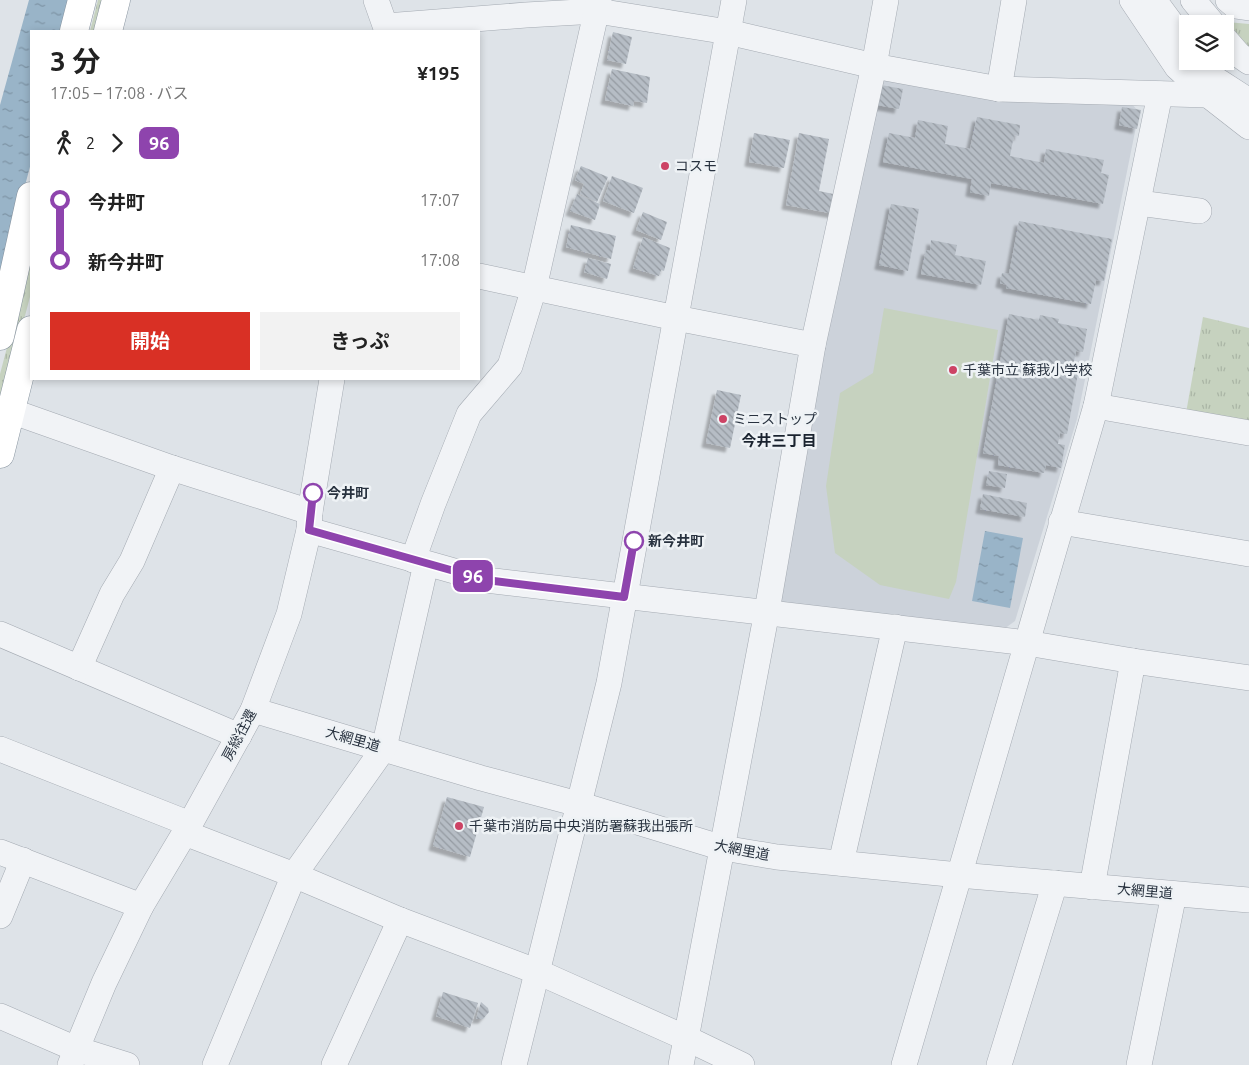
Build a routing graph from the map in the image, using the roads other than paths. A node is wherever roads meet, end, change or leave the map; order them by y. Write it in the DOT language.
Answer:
graph roads {
  1 [pos="82,0"];
  2 [pos="116,0"];
  3 [pos="376,0"];
  4 [pos="734,0"];
  5 [pos="886,0"];
  6 [pos="1014,0"];
  7 [pos="1132,0"];
  8 [pos="1154,0"];
  9 [pos="1194,0"];
  10 [pos="1228,0"];
  11 [pos="598,6"];
  12 [pos="526,7"];
  13 [pos="1249,8"];
  14 [pos="1206,15"];
  15 [pos="387,29"];
  16 [pos="74,30"];
  17 [pos="108,30"];
  18 [pos="728,32"];
  19 [pos="1179,34"];
  20 [pos="1234,49"];
  21 [pos="1249,62"];
  22 [pos="874,66"];
  23 [pos="1206,70"];
  24 [pos="999,90"];
  25 [pos="1160,94"];
  26 [pos="1208,95"];
  27 [pos="1249,102"];
  28 [pos="1249,127"];
  29 [pos="30,201"];
  30 [pos="1139,203"];
  31 [pos="1199,211"];
  32 [pos="480,276"];
  33 [pos="534,288"];
  34 [pos="676,318"];
  35 [pos="30,334"];
  36 [pos="0,336"];
  37 [pos="813,345"];
  38 [pos="332,380"];
  39 [pos="1096,406"];
  40 [pos="11,411"];
  41 [pos="1249,433"];
  42 [pos="0,454"];
  43 [pos="172,468"];
  44 [pos="310,521"];
  45 [pos="1061,522"];
  46 [pos="1249,554"];
  47 [pos="420,562"];
  48 [pos="624,597"];
  49 [pos="767,611"];
  50 [pos="895,627"];
  51 [pos="0,634"];
  52 [pos="1027,643"];
  53 [pos="1134,661"];
  54 [pos="79,668"];
  55 [pos="1249,678"];
  56 [pos="253,710"];
  57 [pos="239,736"];
  58 [pos="384,748"];
  59 [pos="0,749"];
  60 [pos="578,804"];
  61 [pos="188,829"];
  62 [pos="723,848"];
  63 [pos="0,852"];
  64 [pos="23,860"];
  65 [pos="841,863"];
  66 [pos="294,875"];
  67 [pos="959,875"];
  68 [pos="1054,883"];
  69 [pos="1092,887"];
  70 [pos="1174,894"];
  71 [pos="1249,900"];
  72 [pos="141,906"];
  73 [pos="0,916"];
  74 [pos="400,920"];
  75 [pos="538,972"];
  76 [pos="0,1016"];
  77 [pos="686,1038"];
  78 [pos="73,1057"];
  79 [pos="127,1065"];
  80 [pos="215,1065"];
  81 [pos="334,1065"];
  82 [pos="514,1065"];
  83 [pos="681,1065"];
  84 [pos="742,1065"];
  85 [pos="904,1065"];
  86 [pos="998,1065"];
  87 [pos="1139,1065"];
  1 -- 16 [label="highway"];
  2 -- 17 [label="highway"];
  3 -- 15 [label="street"];
  4 -- 18 [label="street"];
  5 -- 22 [label="street"];
  6 -- 24 [label="street"];
  7 -- 26 [label="street"];
  8 -- 19 [label="street"];
  9 -- 14 [label="street"];
  10 -- 13 [label="street"];
  11 -- 12 [label="street"];
  11 -- 18 [label="street"];
  11 -- 33 [label="street"];
  12 -- 15 [label="street"];
  18 -- 22 [label="street"];
  18 -- 34 [label="street"];
  20 -- 21 [label="street"];
  22 -- 24 [label="street"];
  22 -- 37 [label="street"];
  23 -- 27 [label="street"];
  24 -- 25 [label="street"];
  25 -- 26 [label="street"];
  25 -- 30 [label="street"];
  26 -- 28 [label="street"];
  29 -- 36 [label="highway"];
  30 -- 31 [label="street"];
  30 -- 39 [label="street"];
  32 -- 33 [label="street"];
  33 -- 34 [label="street"];
  33 -- 47 [label="street"];
  34 -- 37 [label="street"];
  34 -- 48 [label="street"];
  35 -- 40 [label="highway"];
  37 -- 49 [label="street"];
  38 -- 44 [label="street, 房総往還"];
  39 -- 41 [label="street"];
  39 -- 45 [label="street"];
  40 -- 42 [label="highway"];
  40 -- 43 [label="street"];
  43 -- 44 [label="street"];
  43 -- 54 [label="street"];
  44 -- 47 [label="street"];
  44 -- 56 [label="street, 房総往還"];
  45 -- 46 [label="street"];
  45 -- 52 [label="street"];
  47 -- 48 [label="street"];
  47 -- 58 [label="street"];
  48 -- 49 [label="street"];
  48 -- 60 [label="street"];
  49 -- 50 [label="street"];
  49 -- 62 [label="street"];
  50 -- 52 [label="street"];
  50 -- 65 [label="street"];
  51 -- 54 [label="street"];
  52 -- 53 [label="street"];
  52 -- 67 [label="street"];
  53 -- 55 [label="street"];
  53 -- 69 [label="street"];
  54 -- 57 [label="street"];
  56 -- 57 [label="street, 房総往還"];
  56 -- 58 [label="street, 大網里道"];
  57 -- 61 [label="street, 房総往還"];
  58 -- 60 [label="street, 大網里道"];
  58 -- 66 [label="street"];
  59 -- 61 [label="street"];
  60 -- 62 [label="street, 大網里道"];
  60 -- 75 [label="street"];
  61 -- 66 [label="street"];
  61 -- 72 [label="street, 房総往還"];
  62 -- 65 [label="street, 大網里道"];
  62 -- 77 [label="street"];
  63 -- 64 [label="street"];
  64 -- 72 [label="street"];
  64 -- 73 [label="street"];
  65 -- 67 [label="street, 大網里道"];
  66 -- 74 [label="street"];
  66 -- 80 [label="street"];
  67 -- 68 [label="street, 大網里道"];
  67 -- 85 [label="street"];
  68 -- 69 [label="street, 大網里道"];
  68 -- 86 [label="street"];
  69 -- 70 [label="street, 大網里道"];
  70 -- 71 [label="street, 大網里道"];
  70 -- 87 [label="street"];
  72 -- 78 [label="street, 房総往還"];
  74 -- 75 [label="street"];
  74 -- 81 [label="street"];
  75 -- 77 [label="street"];
  75 -- 82 [label="street"];
  76 -- 78 [label="street"];
  77 -- 83 [label="street"];
  77 -- 84 [label="street"];
  78 -- 79 [label="street"];
}
